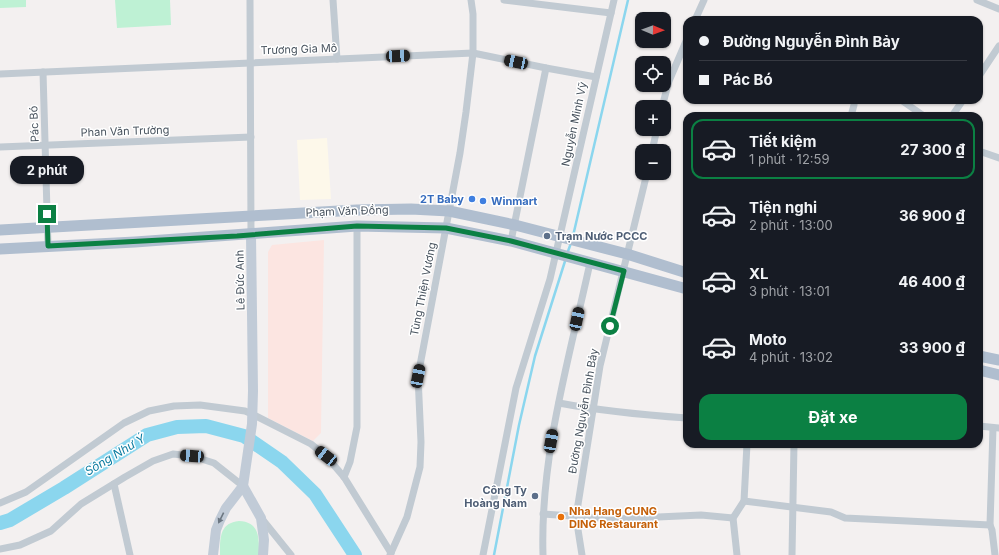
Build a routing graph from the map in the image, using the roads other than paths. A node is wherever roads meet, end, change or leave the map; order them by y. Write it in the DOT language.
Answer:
graph roads {
  1 [pos="250,0"];
  2 [pos="333,0"];
  3 [pos="471,0"];
  4 [pos="504,0"];
  5 [pos="614,0"];
  6 [pos="704,0"];
  7 [pos="977,0"];
  8 [pos="999,9"];
  9 [pos="611,13"];
  10 [pos="697,16"];
  11 [pos="999,46"];
  12 [pos="683,48"];
  13 [pos="473,53"];
  14 [pos="338,58"];
  15 [pos="250,62"];
  16 [pos="546,68"];
  17 [pos="983,70"];
  18 [pos="43,72"];
  19 [pos="0,74"];
  20 [pos="596,77"];
  21 [pos="664,100"];
  22 [pos="907,104"];
  23 [pos="854,105"];
  24 [pos="852,112"];
  25 [pos="918,112"];
  26 [pos="251,137"];
  27 [pos="46,145"];
  28 [pos="0,147"];
  29 [pos="983,152"];
  30 [pos="999,158"];
  31 [pos="645,180"];
  32 [pos="449,211"];
  33 [pos="252,215"];
  34 [pos="515,225"];
  35 [pos="357,226"];
  36 [pos="47,227"];
  37 [pos="446,228"];
  38 [pos="0,230"];
  39 [pos="251,235"];
  40 [pos="567,239"];
  41 [pos="511,241"];
  42 [pos="48,246"];
  43 [pos="0,249"];
  44 [pos="628,254"];
  45 [pos="564,255"];
  46 [pos="590,263"];
  47 [pos="624,271"];
  48 [pos="683,272"];
  49 [pos="683,288"];
  50 [pos="983,357"];
  51 [pos="999,360"];
  52 [pos="983,371"];
  53 [pos="999,375"];
  54 [pos="559,403"];
  55 [pos="593,410"];
  56 [pos="683,418"];
  57 [pos="252,419"];
  58 [pos="983,426"];
  59 [pos="996,428"];
  60 [pos="747,448"];
  61 [pos="794,448"];
  62 [pos="344,477"];
  63 [pos="114,484"];
  64 [pos="243,486"];
  65 [pos="744,501"];
  66 [pos="0,503"];
  67 [pos="794,507"];
  68 [pos="543,514"];
  69 [pos="576,516"];
  70 [pos="260,518"];
  71 [pos="733,518"];
  72 [pos="994,529"];
  73 [pos="0,549"];
  74 [pos="8,551"];
  75 [pos="391,554"];
  76 [pos="130,555"];
  77 [pos="213,555"];
  78 [pos="263,555"];
  79 [pos="291,555"];
  80 [pos="483,555"];
  81 [pos="543,555"];
  82 [pos="582,555"];
  83 [pos="737,555"];
  84 [pos="792,555"];
  85 [pos="995,555"];
  1 -- 15 [label="street, Lê Đức Anh"];
  2 -- 14 [label="street"];
  3 -- 13 [label="street, Tùng Thiện Vương"];
  4 -- 9 [label="street"];
  5 -- 9 [label="street, Nguyễn Minh Vỹ"];
  6 -- 10 [label="street"];
  7 -- 8 [label="street"];
  9 -- 20 [label="street, Nguyễn Minh Vỹ"];
  11 -- 17 [label="street"];
  12 -- 21 [label="street"];
  13 -- 14 [label="street, Trương Gia Mô"];
  13 -- 16 [label="street, Trương Gia Mô"];
  13 -- 32 [label="street, Tùng Thiện Vương"];
  14 -- 15 [label="street, Trương Gia Mô"];
  15 -- 18 [label="street, Trương Gia Mô"];
  15 -- 26 [label="street, Lê Đức Anh"];
  16 -- 20 [label="street, Trương Gia Mô"];
  16 -- 34 [label="street"];
  18 -- 19 [label="street, Trương Gia Mô"];
  18 -- 27 [label="street, Pác Bó"];
  20 -- 40 [label="street, Nguyễn Minh Vỹ"];
  22 -- 25 [label="street"];
  23 -- 24 [label="street"];
  26 -- 27 [label="street, Phan Văn Trường"];
  26 -- 33 [label="street, Lê Đức Anh"];
  27 -- 28 [label="street, Phan Văn Trường"];
  27 -- 36 [label="street, Pác Bó"];
  29 -- 30 [label="street"];
  31 -- 44 [label="street, Đường Nguyễn Đình Bảy"];
  32 -- 33 [label="main road, Phạm Văn Đồng"];
  32 -- 34 [label="main road, Phạm Văn Đồng"];
  32 -- 37 [label="street, Tùng Thiện Vương"];
  33 -- 36 [label="main road, Phạm Văn Đồng"];
  33 -- 39 [label="street, Lê Đức Anh"];
  34 -- 40 [label="main road, Phạm Văn Đồng"];
  34 -- 41 [label="street"];
  35 -- 37 [label="main road, Phạm Văn Đồng"];
  35 -- 39 [label="main road, Phạm Văn Đồng"];
  35 -- 62 [label="street"];
  36 -- 38 [label="main road, Phạm Văn Đồng"];
  36 -- 42 [label="street, Pác Bó"];
  37 -- 41 [label="main road, Phạm Văn Đồng"];
  37 -- 75 [label="street, Tùng Thiện Vương"];
  39 -- 42 [label="main road, Phạm Văn Đồng"];
  39 -- 57 [label="street, Lê Đức Anh"];
  40 -- 44 [label="main road, Phạm Văn Đồng"];
  40 -- 45 [label="street, Nguyễn Minh Vỹ"];
  41 -- 45 [label="main road, Phạm Văn Đồng"];
  42 -- 43 [label="main road, Phạm Văn Đồng"];
  44 -- 47 [label="street, Đường Nguyễn Đình Bảy"];
  44 -- 48 [label="main road, Phạm Văn Đồng"];
  45 -- 46 [label="main road, Phạm Văn Đồng"];
  45 -- 80 [label="street, Nguyễn Minh Vỹ"];
  46 -- 47 [label="main road, Phạm Văn Đồng"];
  46 -- 54 [label="street"];
  47 -- 49 [label="main road, Phạm Văn Đồng"];
  47 -- 55 [label="street, Đường Nguyễn Đình Bảy"];
  50 -- 51 [label="main road"];
  52 -- 53 [label="main road"];
  54 -- 55 [label="street"];
  54 -- 68 [label="street"];
  55 -- 56 [label="street"];
  55 -- 69 [label="street, Đường Nguyễn Đình Bảy"];
  57 -- 62 [label="street"];
  57 -- 64 [label="street, Lê Đức Anh"];
  57 -- 66 [label="street"];
  58 -- 59 [label="street"];
  59 -- 72 [label="street"];
  60 -- 65 [label="street"];
  61 -- 67 [label="street"];
  62 -- 75 [label="street"];
  63 -- 64 [label="street"];
  63 -- 74 [label="street"];
  63 -- 76 [label="street"];
  64 -- 70 [label="street"];
  64 -- 77 [label="street, Lê Đức Anh, one-way"];
  65 -- 67 [label="street"];
  65 -- 71 [label="street"];
  67 -- 72 [label="street"];
  67 -- 84 [label="street"];
  68 -- 69 [label="street"];
  68 -- 81 [label="street"];
  69 -- 71 [label="street"];
  69 -- 82 [label="street, Đường Nguyễn Đình Bảy"];
  70 -- 78 [label="street"];
  70 -- 79 [label="street"];
  71 -- 83 [label="street"];
  72 -- 85 [label="street"];
  73 -- 74 [label="street"];
}
